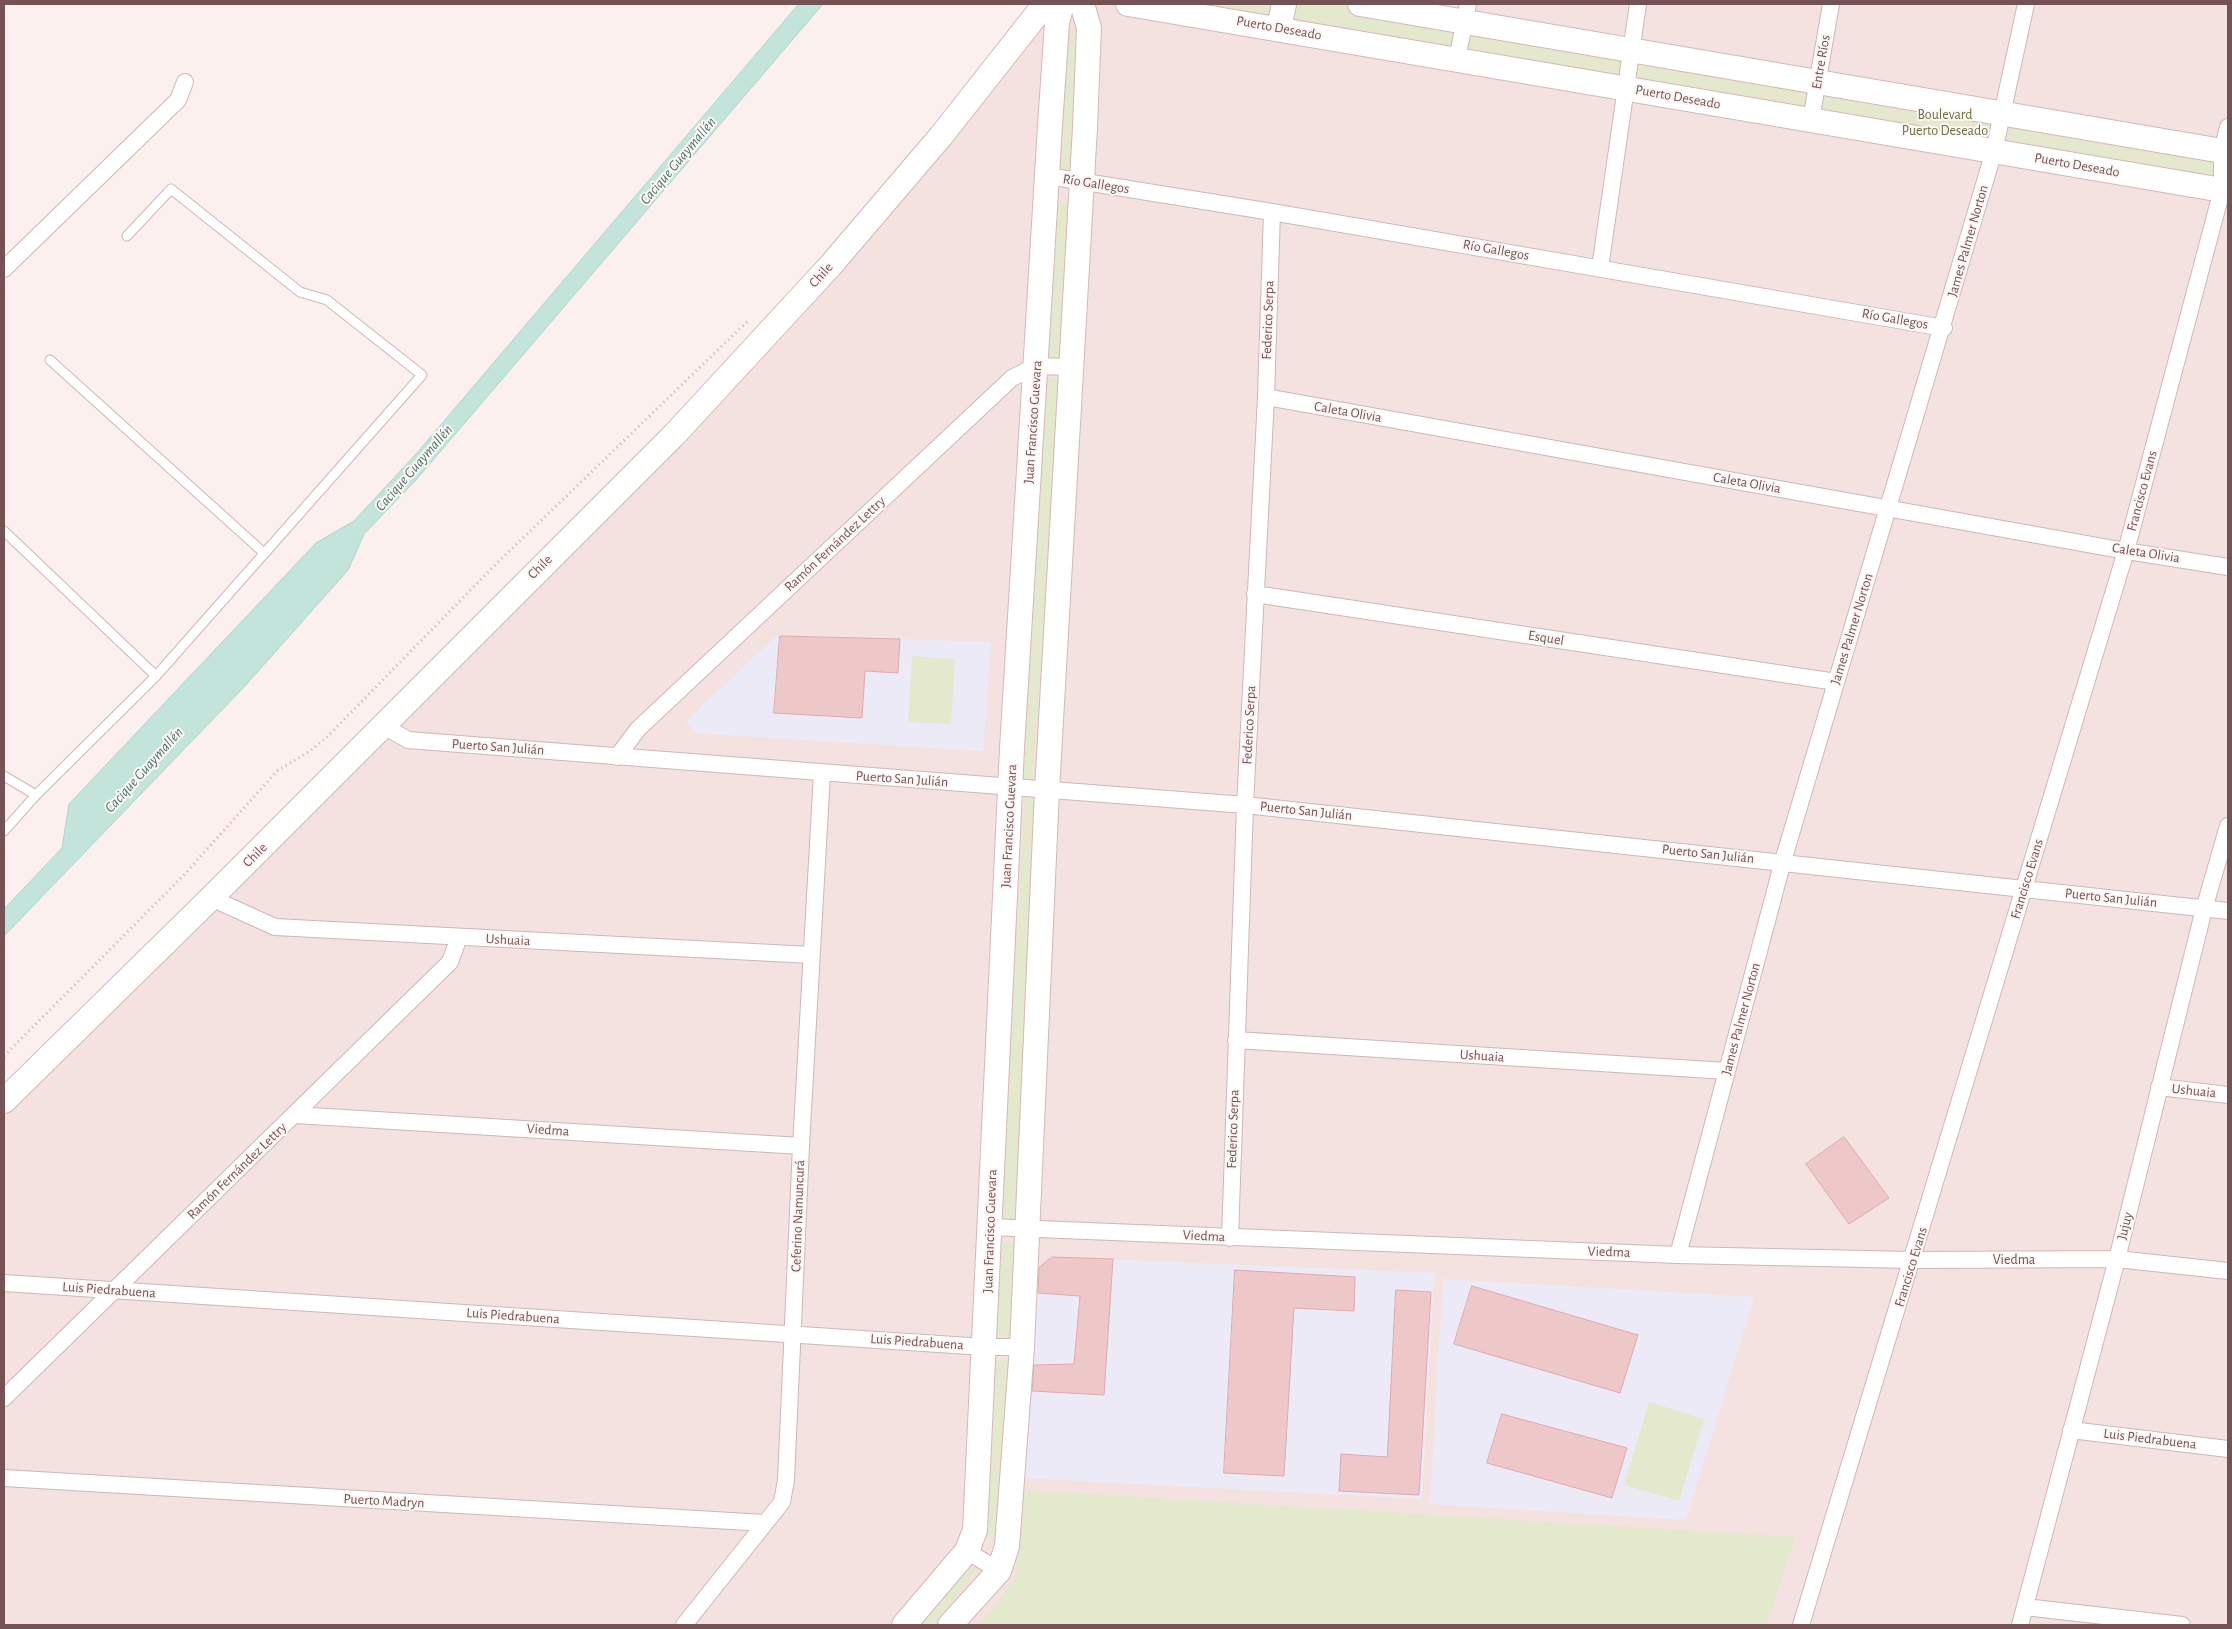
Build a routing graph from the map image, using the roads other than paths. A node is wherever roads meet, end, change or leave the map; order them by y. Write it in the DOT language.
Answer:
graph roads {
  1 [pos="1045,4"];
  2 [pos="1062,4"];
  3 [pos="1082,4"];
  4 [pos="1128,4"];
  5 [pos="1284,4"];
  6 [pos="1360,4"];
  7 [pos="1638,4"];
  8 [pos="1831,4"];
  9 [pos="2026,4"];
  10 [pos="1466,12"];
  11 [pos="1279,28"];
  12 [pos="1631,50"];
  13 [pos="1457,59"];
  14 [pos="186,82"];
  15 [pos="1818,82"];
  16 [pos="1626,88"];
  17 [pos="2003,113"];
  18 [pos="1810,120"];
  19 [pos="2228,127"];
  20 [pos="1994,151"];
  21 [pos="2225,151"];
  22 [pos="1048,176"];
  23 [pos="1080,181"];
  24 [pos="2225,191"];
  25 [pos="1272,212"];
  26 [pos="127,236"];
  27 [pos="1600,268"];
  28 [pos="4,269"];
  29 [pos="1944,328"];
  30 [pos="50,360"];
  31 [pos="1036,366"];
  32 [pos="1071,367"];
  33 [pos="1266,397"];
  34 [pos="1890,508"];
  35 [pos="4,531"];
  36 [pos="2126,551"];
  37 [pos="264,553"];
  38 [pos="2228,567"];
  39 [pos="1256,594"];
  40 [pos="156,676"];
  41 [pos="1836,682"];
  42 [pos="384,726"];
  43 [pos="617,757"];
  44 [pos="822,772"];
  45 [pos="4,776"];
  46 [pos="1011,787"];
  47 [pos="1047,790"];
  48 [pos="36,795"];
  49 [pos="1245,805"];
  50 [pos="2228,826"];
  51 [pos="4,831"];
  52 [pos="1783,862"];
  53 [pos="2024,889"];
  54 [pos="212,898"];
  55 [pos="2204,909"];
  56 [pos="2228,911"];
  57 [pos="459,937"];
  58 [pos="811,955"];
  59 [pos="1236,1040"];
  60 [pos="1727,1071"];
  61 [pos="2159,1088"];
  62 [pos="2228,1095"];
  63 [pos="4,1101"];
  64 [pos="295,1114"];
  65 [pos="801,1146"];
  66 [pos="989,1227"];
  67 [pos="1029,1228"];
  68 [pos="1230,1238"];
  69 [pos="1678,1255"];
  70 [pos="2116,1259"];
  71 [pos="1913,1260"];
  72 [pos="2228,1271"];
  73 [pos="4,1283"];
  74 [pos="113,1290"];
  75 [pos="794,1334"];
  76 [pos="986,1347"];
  77 [pos="1022,1347"];
  78 [pos="4,1398"];
  79 [pos="2071,1430"];
  80 [pos="2228,1449"];
  81 [pos="4,1478"];
  82 [pos="765,1524"];
  83 [pos="967,1551"];
  84 [pos="999,1571"];
  85 [pos="2025,1607"];
  86 [pos="684,1625"];
  87 [pos="904,1625"];
  88 [pos="950,1625"];
  89 [pos="1801,1625"];
  90 [pos="2020,1625"];
  91 [pos="2182,1625"];
  1 -- 42 [label="street, Chile"];
  2 -- 22 [label="street, Juan Francisco Guevara"];
  3 -- 23 [label="street"];
  4 -- 11 [label="street, Puerto Deseado"];
  5 -- 11 [label="street"];
  6 -- 10 [label="street"];
  7 -- 12 [label="street"];
  8 -- 15 [label="street, Entre Ríos"];
  9 -- 17 [label="street, James Palmer Norton"];
  10 -- 12 [label="street"];
  10 -- 13 [label="street"];
  11 -- 13 [label="street, Puerto Deseado"];
  12 -- 15 [label="street"];
  12 -- 16 [label="street"];
  13 -- 16 [label="street, Puerto Deseado"];
  14 -- 28 [label="street"];
  15 -- 17 [label="street"];
  15 -- 18 [label="street, Entre Ríos"];
  16 -- 18 [label="street, Puerto Deseado"];
  16 -- 27 [label="street"];
  17 -- 20 [label="street, James Palmer Norton"];
  17 -- 21 [label="street"];
  18 -- 20 [label="street, Puerto Deseado"];
  19 -- 21 [label="street, Francisco Evans"];
  20 -- 24 [label="street, Puerto Deseado"];
  20 -- 29 [label="street, James Palmer Norton"];
  21 -- 24 [label="street, Francisco Evans"];
  22 -- 23 [label="street, Río Gallegos"];
  22 -- 31 [label="street, Juan Francisco Guevara"];
  23 -- 25 [label="street, Río Gallegos"];
  23 -- 32 [label="street"];
  24 -- 36 [label="street, Francisco Evans"];
  25 -- 27 [label="street, Río Gallegos"];
  25 -- 33 [label="street, Federico Serpa"];
  26 -- 37 [label="lane"];
  27 -- 29 [label="street, Río Gallegos"];
  29 -- 34 [label="street, James Palmer Norton"];
  30 -- 37 [label="lane"];
  31 -- 32 [label="street, Ramón Fernández Lettry"];
  31 -- 43 [label="street, Ramón Fernández Lettry"];
  31 -- 46 [label="street, Juan Francisco Guevara"];
  32 -- 47 [label="street"];
  33 -- 34 [label="street, Caleta Olivia"];
  33 -- 39 [label="street, Federico Serpa"];
  34 -- 36 [label="street, Caleta Olivia"];
  34 -- 41 [label="street, James Palmer Norton"];
  35 -- 40 [label="lane"];
  36 -- 38 [label="street, Caleta Olivia"];
  36 -- 53 [label="street, Francisco Evans"];
  37 -- 40 [label="lane"];
  39 -- 41 [label="street, Esquel"];
  39 -- 49 [label="street, Federico Serpa"];
  40 -- 48 [label="lane"];
  41 -- 52 [label="street, James Palmer Norton"];
  42 -- 43 [label="street, Puerto San Julián"];
  42 -- 54 [label="street, Chile"];
  43 -- 44 [label="street, Puerto San Julián"];
  44 -- 46 [label="street, Puerto San Julián"];
  44 -- 58 [label="street, Ceferino Namuncurá"];
  45 -- 48 [label="lane"];
  46 -- 47 [label="street, Puerto San Julián"];
  46 -- 66 [label="street, Juan Francisco Guevara"];
  47 -- 49 [label="street, Puerto San Julián"];
  47 -- 67 [label="street"];
  48 -- 51 [label="lane"];
  49 -- 52 [label="street, Puerto San Julián"];
  49 -- 59 [label="street, Federico Serpa"];
  50 -- 55 [label="street, Jujuy"];
  52 -- 53 [label="street, Puerto San Julián"];
  52 -- 60 [label="street, James Palmer Norton"];
  53 -- 55 [label="street, Puerto San Julián"];
  53 -- 71 [label="street, Francisco Evans"];
  54 -- 57 [label="street, Ushuaia"];
  54 -- 63 [label="street, Chile"];
  55 -- 56 [label="street, Puerto San Julián"];
  55 -- 61 [label="street, Jujuy"];
  57 -- 58 [label="street, Ushuaia"];
  57 -- 64 [label="street, Ramón Fernández Lettry"];
  58 -- 65 [label="street, Ceferino Namuncurá"];
  59 -- 60 [label="street, Ushuaia"];
  59 -- 68 [label="street, Federico Serpa"];
  60 -- 69 [label="street, James Palmer Norton"];
  61 -- 62 [label="street, Ushuaia"];
  61 -- 70 [label="street, Jujuy"];
  64 -- 65 [label="street, Viedma"];
  64 -- 74 [label="street, Ramón Fernández Lettry"];
  65 -- 75 [label="street, Ceferino Namuncurá"];
  66 -- 67 [label="street, Viedma"];
  66 -- 76 [label="street, Juan Francisco Guevara"];
  67 -- 68 [label="street, Viedma"];
  67 -- 77 [label="street"];
  68 -- 69 [label="street, Viedma"];
  69 -- 71 [label="street, Viedma"];
  70 -- 71 [label="street, Viedma"];
  70 -- 72 [label="street, Viedma"];
  70 -- 79 [label="street, Jujuy"];
  71 -- 89 [label="street, Francisco Evans"];
  73 -- 74 [label="street, Luis Piedrabuena"];
  74 -- 75 [label="street, Luis Piedrabuena"];
  74 -- 78 [label="street, Ramón Fernández Lettry"];
  75 -- 76 [label="street, Luis Piedrabuena"];
  75 -- 82 [label="street, Ceferino Namuncurá"];
  76 -- 77 [label="street, Luis Piedrabuena"];
  76 -- 83 [label="street, Juan Francisco Guevara"];
  77 -- 84 [label="street"];
  79 -- 80 [label="street, Luis Piedrabuena"];
  79 -- 85 [label="street, Jujuy"];
  81 -- 82 [label="street, Puerto Madryn"];
  82 -- 86 [label="street, Ceferino Namuncurá"];
  83 -- 84 [label="street"];
  83 -- 87 [label="street, Juan Francisco Guevara"];
  84 -- 88 [label="street"];
  85 -- 90 [label="street, Jujuy"];
  85 -- 91 [label="street"];
}
